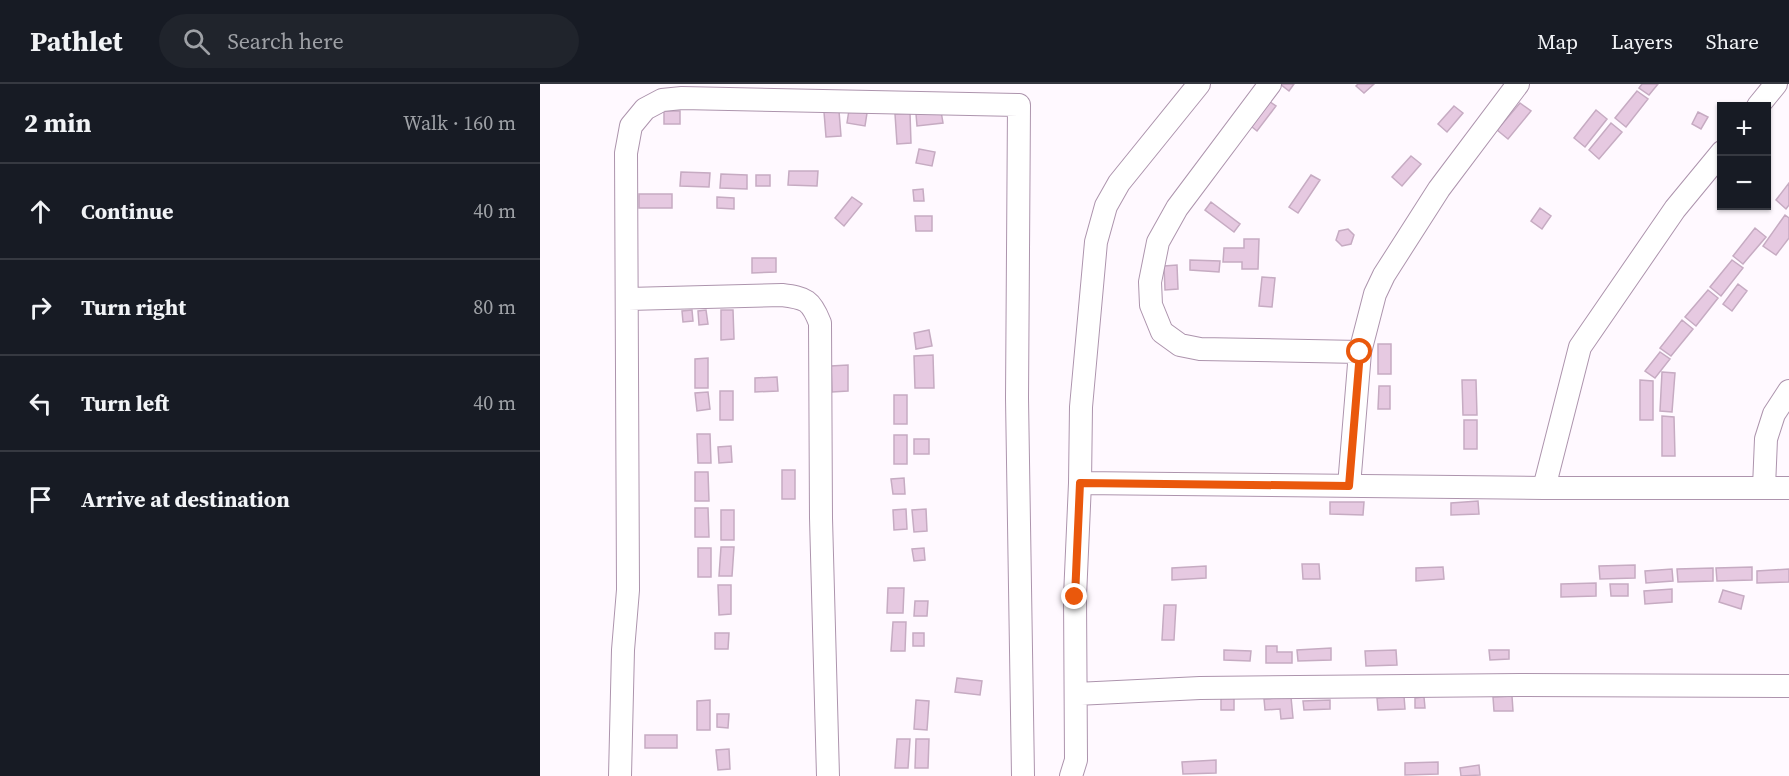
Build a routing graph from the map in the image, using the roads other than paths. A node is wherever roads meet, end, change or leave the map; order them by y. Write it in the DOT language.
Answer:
graph roads {
  1 [pos="1199,84"];
  2 [pos="1270,84"];
  3 [pos="1518,84"];
  4 [pos="1776,84"];
  5 [pos="1761,102"];
  6 [pos="1719,156"];
  7 [pos="628,299"];
  8 [pos="1360,352"];
  9 [pos="1789,391"];
  10 [pos="1080,483"];
  11 [pos="1349,486"];
  12 [pos="1764,487"];
  13 [pos="1544,488"];
  14 [pos="1789,488"];
  15 [pos="1789,686"];
  16 [pos="1076,694"];
  17 [pos="620,776"];
  18 [pos="828,776"];
  19 [pos="1023,776"];
  20 [pos="1071,776"];
  1 -- 10 [label="street"];
  2 -- 8 [label="street"];
  3 -- 8 [label="street"];
  4 -- 5 [label="street"];
  6 -- 13 [label="street"];
  7 -- 17 [label="street"];
  7 -- 18 [label="street"];
  7 -- 19 [label="street"];
  8 -- 11 [label="street"];
  9 -- 12 [label="street"];
  10 -- 11 [label="street"];
  10 -- 16 [label="street"];
  11 -- 13 [label="street"];
  12 -- 13 [label="street"];
  12 -- 14 [label="street"];
  15 -- 16 [label="street"];
  16 -- 20 [label="street"];
}
